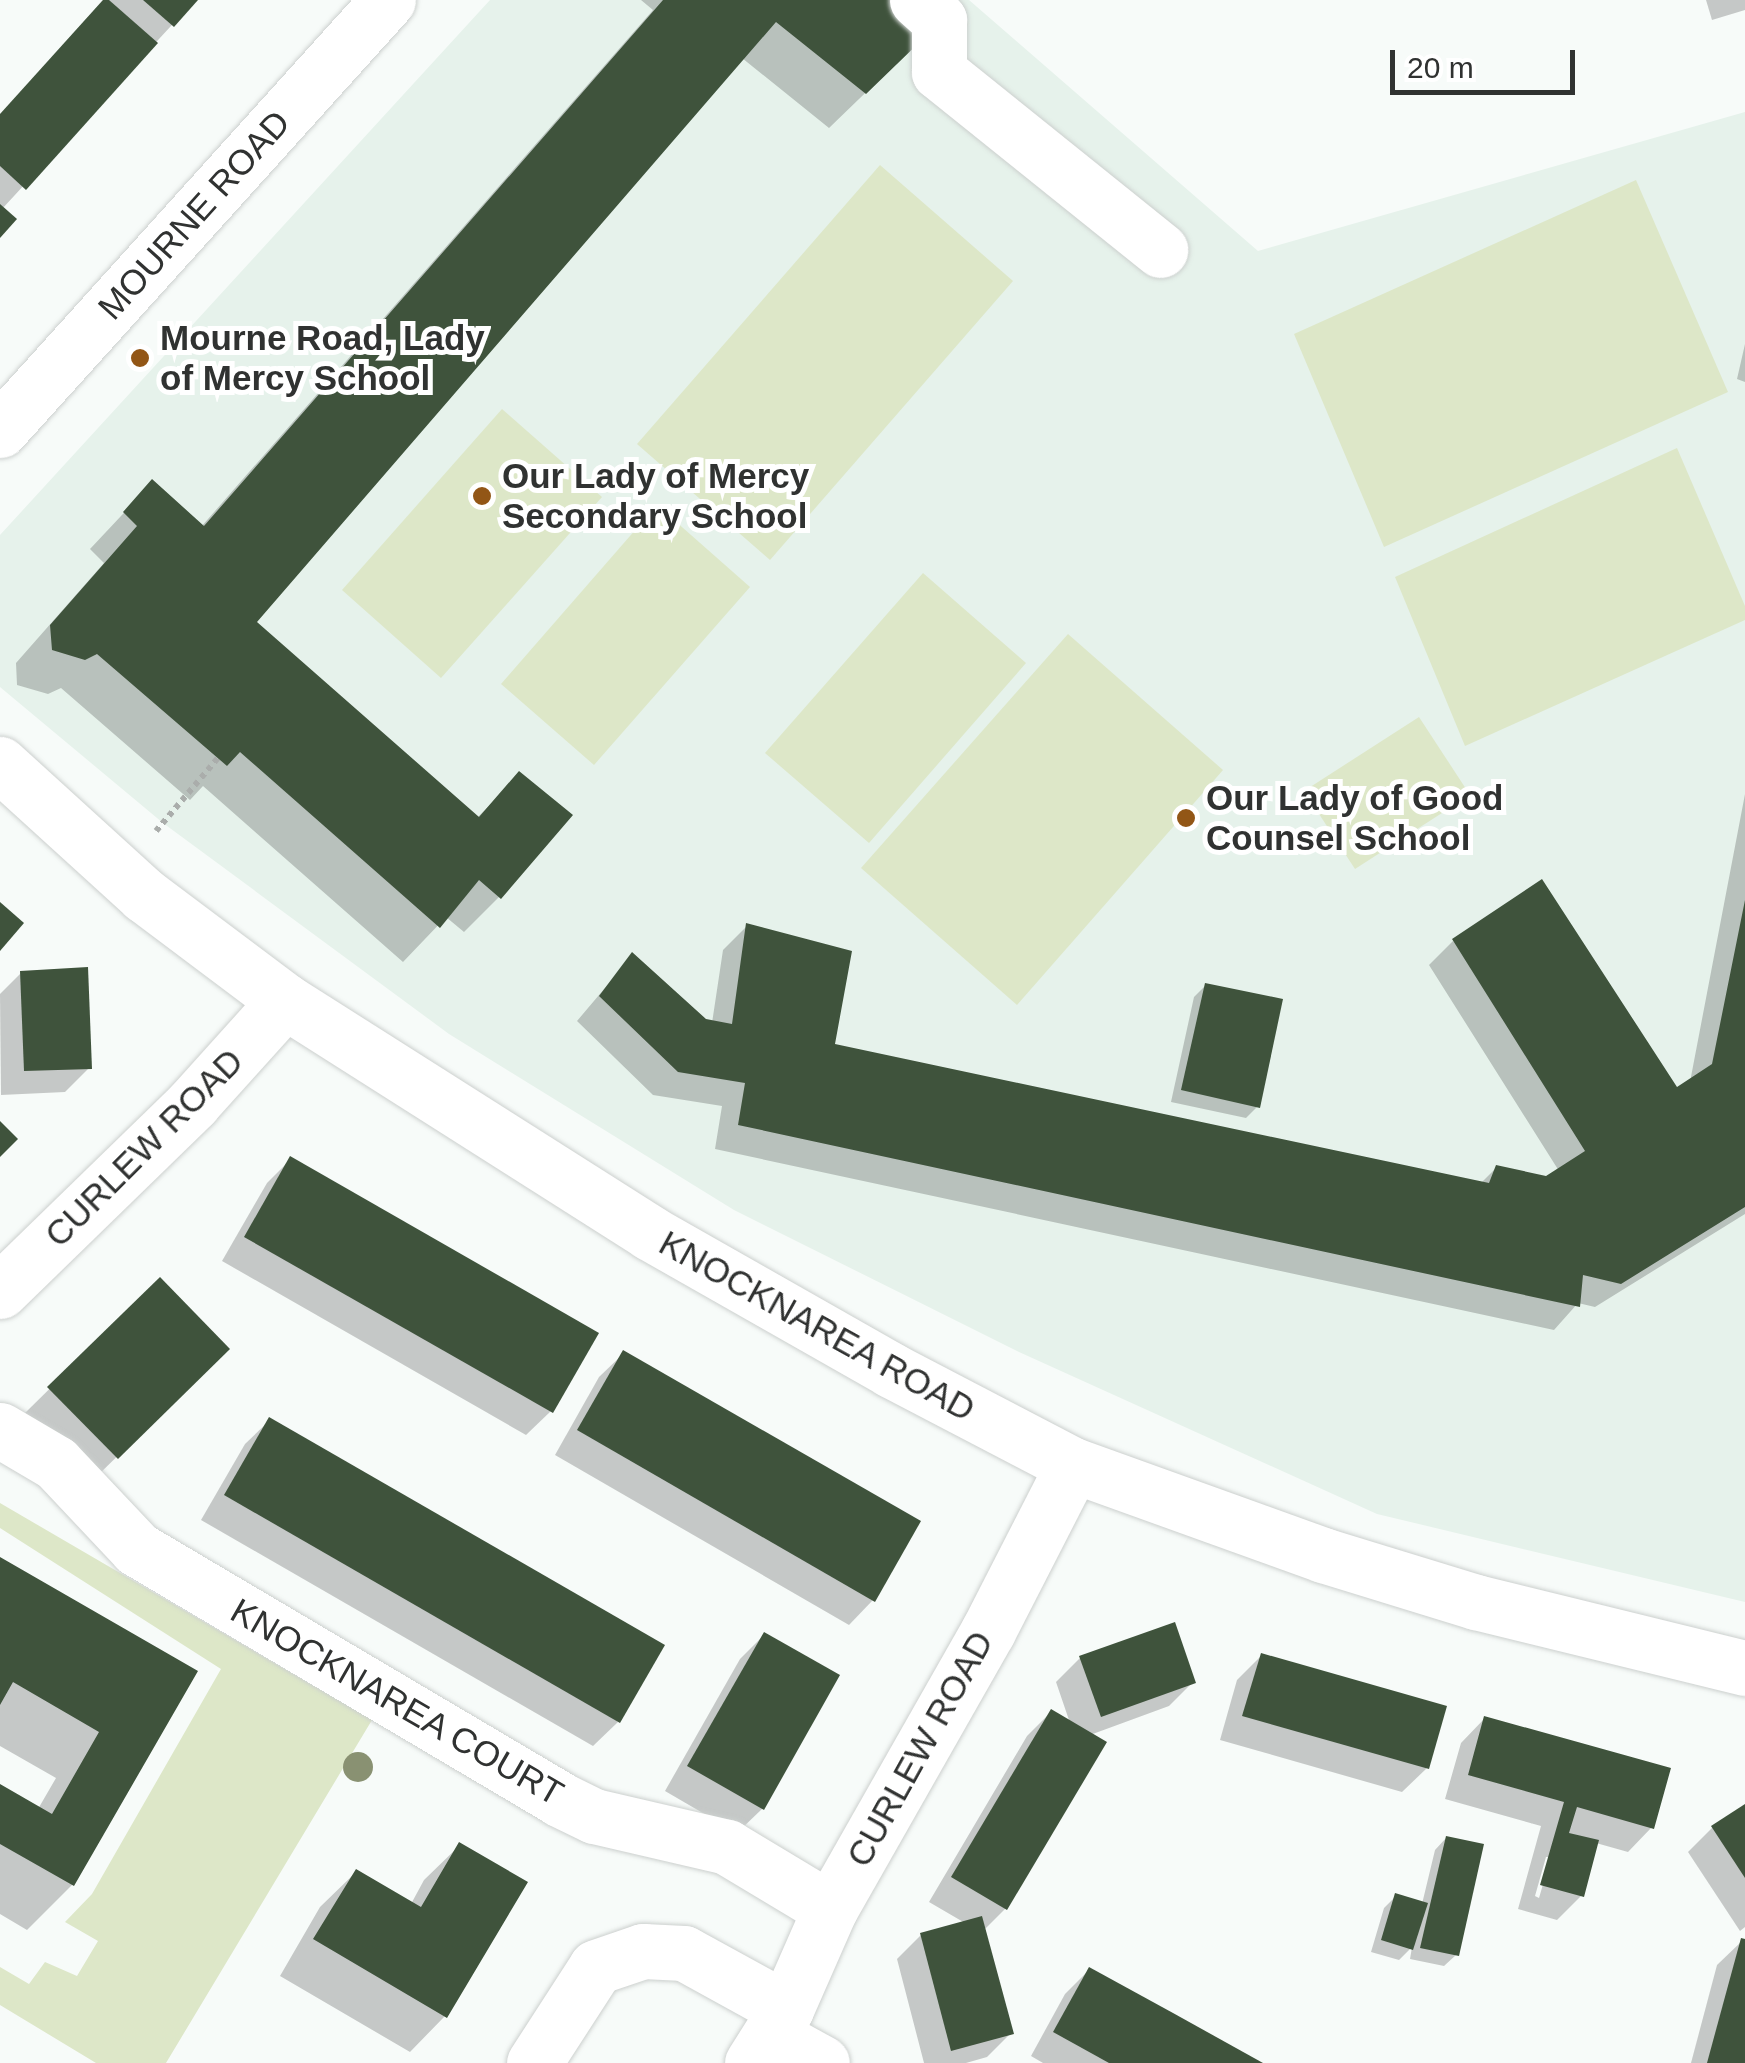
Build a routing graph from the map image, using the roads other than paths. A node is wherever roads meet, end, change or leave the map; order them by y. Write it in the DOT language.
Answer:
graph roads {
  1 [pos="388,0"];
  2 [pos="917,0"];
  3 [pos="1160,250"];
  4 [pos="0,430"];
  5 [pos="0,764"];
  6 [pos="284,1001"];
  7 [pos="0,1291"];
  8 [pos="0,1430"];
  9 [pos="1073,1465"];
  10 [pos="1745,1668"];
  11 [pos="830,1910"];
  12 [pos="770,2035"];
  13 [pos="534,2063"];
  14 [pos="822,2063"];
  1 -- 4 [label="street, MOURNE ROAD"];
  2 -- 3 [label="street"];
  5 -- 6 [label="street, KNOCKNAREA ROAD"];
  6 -- 7 [label="street, CURLEW ROAD"];
  6 -- 9 [label="street, KNOCKNAREA ROAD"];
  8 -- 11 [label="street, KNOCKNAREA COURT"];
  9 -- 10 [label="street, KNOCKNAREA ROAD"];
  9 -- 11 [label="street, CURLEW ROAD"];
  11 -- 12 [label="street, CURLEW ROAD"];
  12 -- 13 [label="street"];
  12 -- 14 [label="street"];
}
